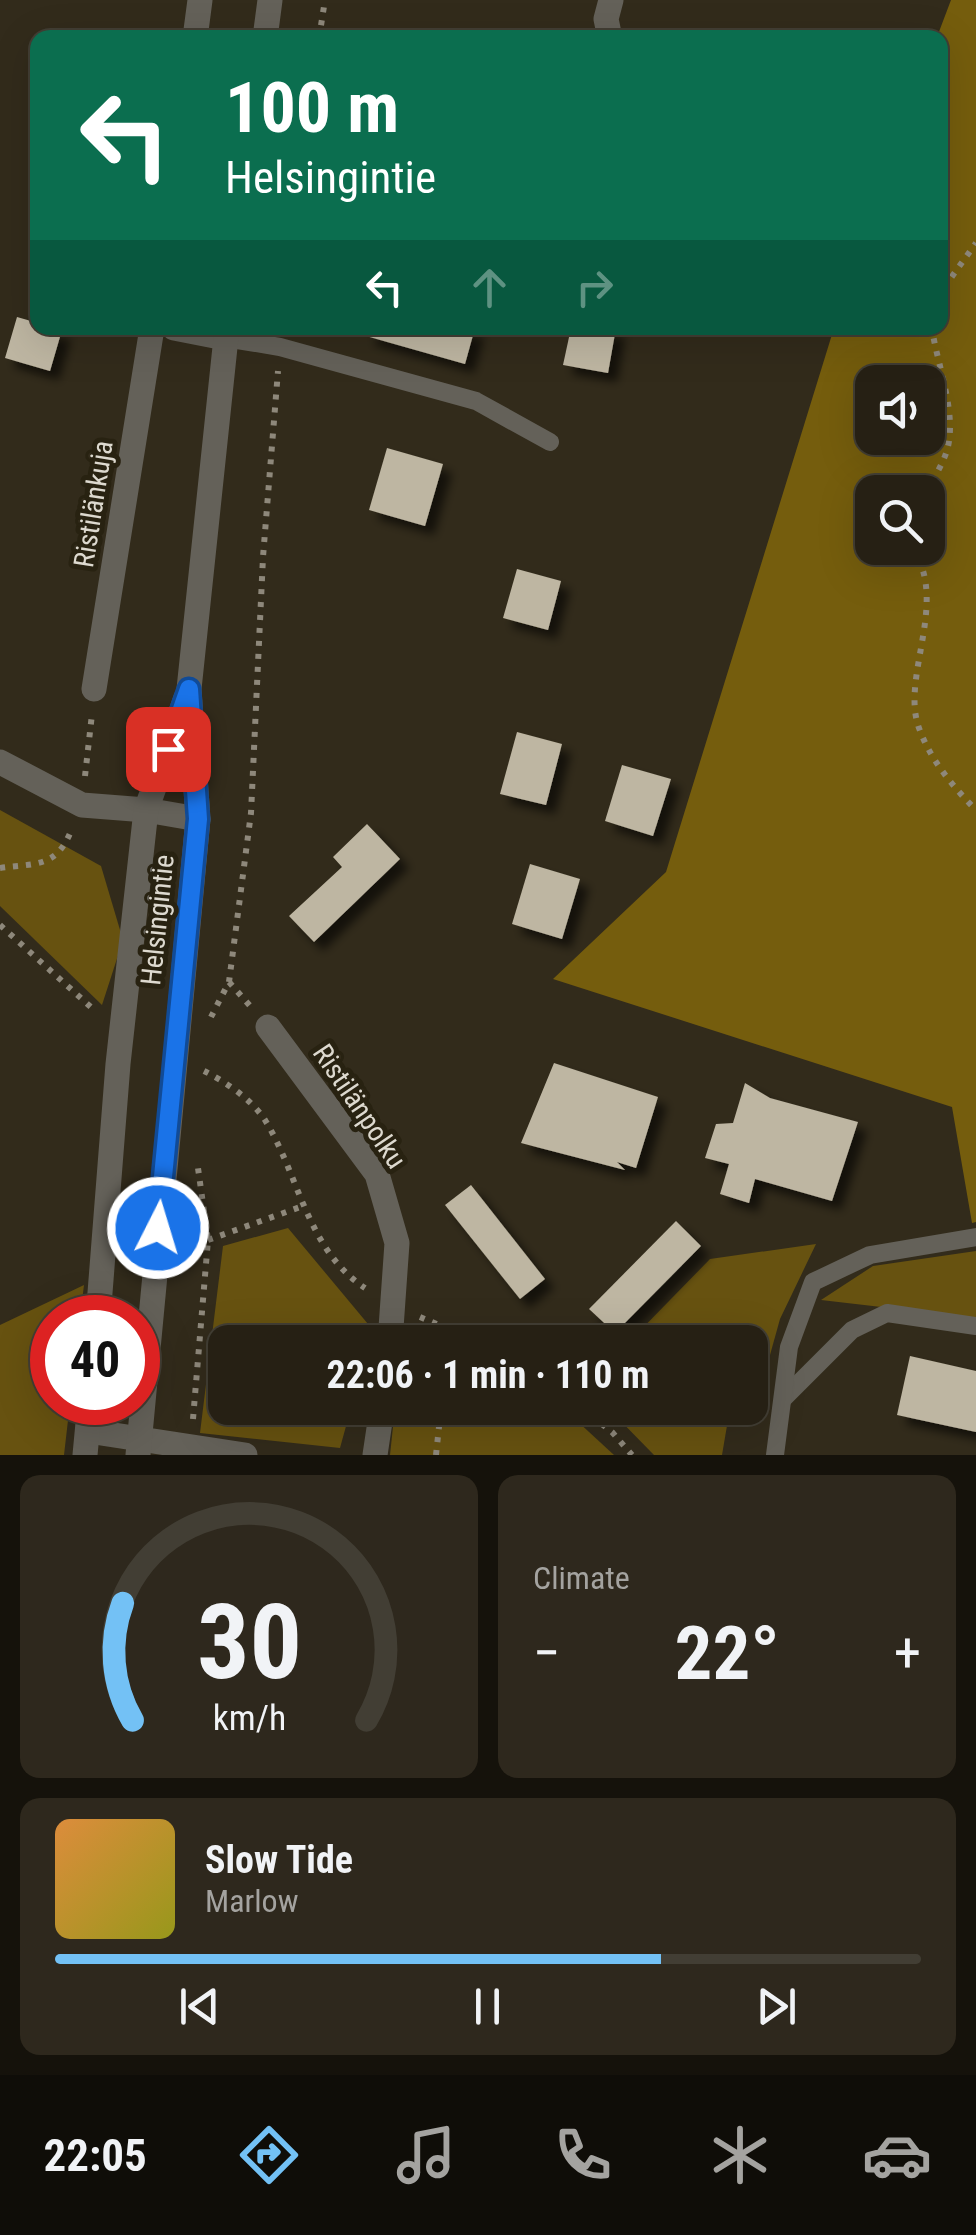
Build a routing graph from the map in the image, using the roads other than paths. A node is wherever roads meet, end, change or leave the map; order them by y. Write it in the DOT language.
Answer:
graph roads {
  1 [pos="200,0"];
  2 [pos="270,0"];
  3 [pos="611,0"];
  4 [pos="196,30"];
  5 [pos="266,30"];
  6 [pos="608,30"];
  7 [pos="151,335"];
  8 [pos="226,335"];
  9 [pos="234,335"];
  10 [pos="550,442"];
  11 [pos="94,689"];
  12 [pos="189,689"];
  13 [pos="0,762"];
  14 [pos="146,810"];
  15 [pos="198,819"];
  16 [pos="268,1027"];
  17 [pos="976,1237"];
  18 [pos="100,1295"];
  19 [pos="392,1325"];
  20 [pos="976,1326"];
  21 [pos="783,1399"];
  22 [pos="380,1425"];
  23 [pos="86,1443"];
  24 [pos="139,1446"];
  25 [pos="245,1455"];
  26 [pos="376,1455"];
  27 [pos="775,1455"];
  1 -- 4 [label="street"];
  2 -- 5 [label="street"];
  3 -- 6 [label="street"];
  7 -- 11 [label="street, Ristilänkuja"];
  8 -- 12 [label="street, Helsingintie"];
  9 -- 10 [label="lane"];
  12 -- 14 [label="street, Helsingintie"];
  12 -- 15 [label="street, Helsingintie"];
  13 -- 14 [label="street"];
  14 -- 15 [label="street"];
  14 -- 18 [label="street, Helsingintie"];
  15 -- 24 [label="street, Helsingintie"];
  16 -- 19 [label="street, Ristilänpolku"];
  17 -- 21 [label="lane"];
  20 -- 21 [label="lane"];
  21 -- 27 [label="lane"];
  22 -- 26 [label="street"];
  23 -- 24 [label="street"];
  24 -- 25 [label="street"];
}
